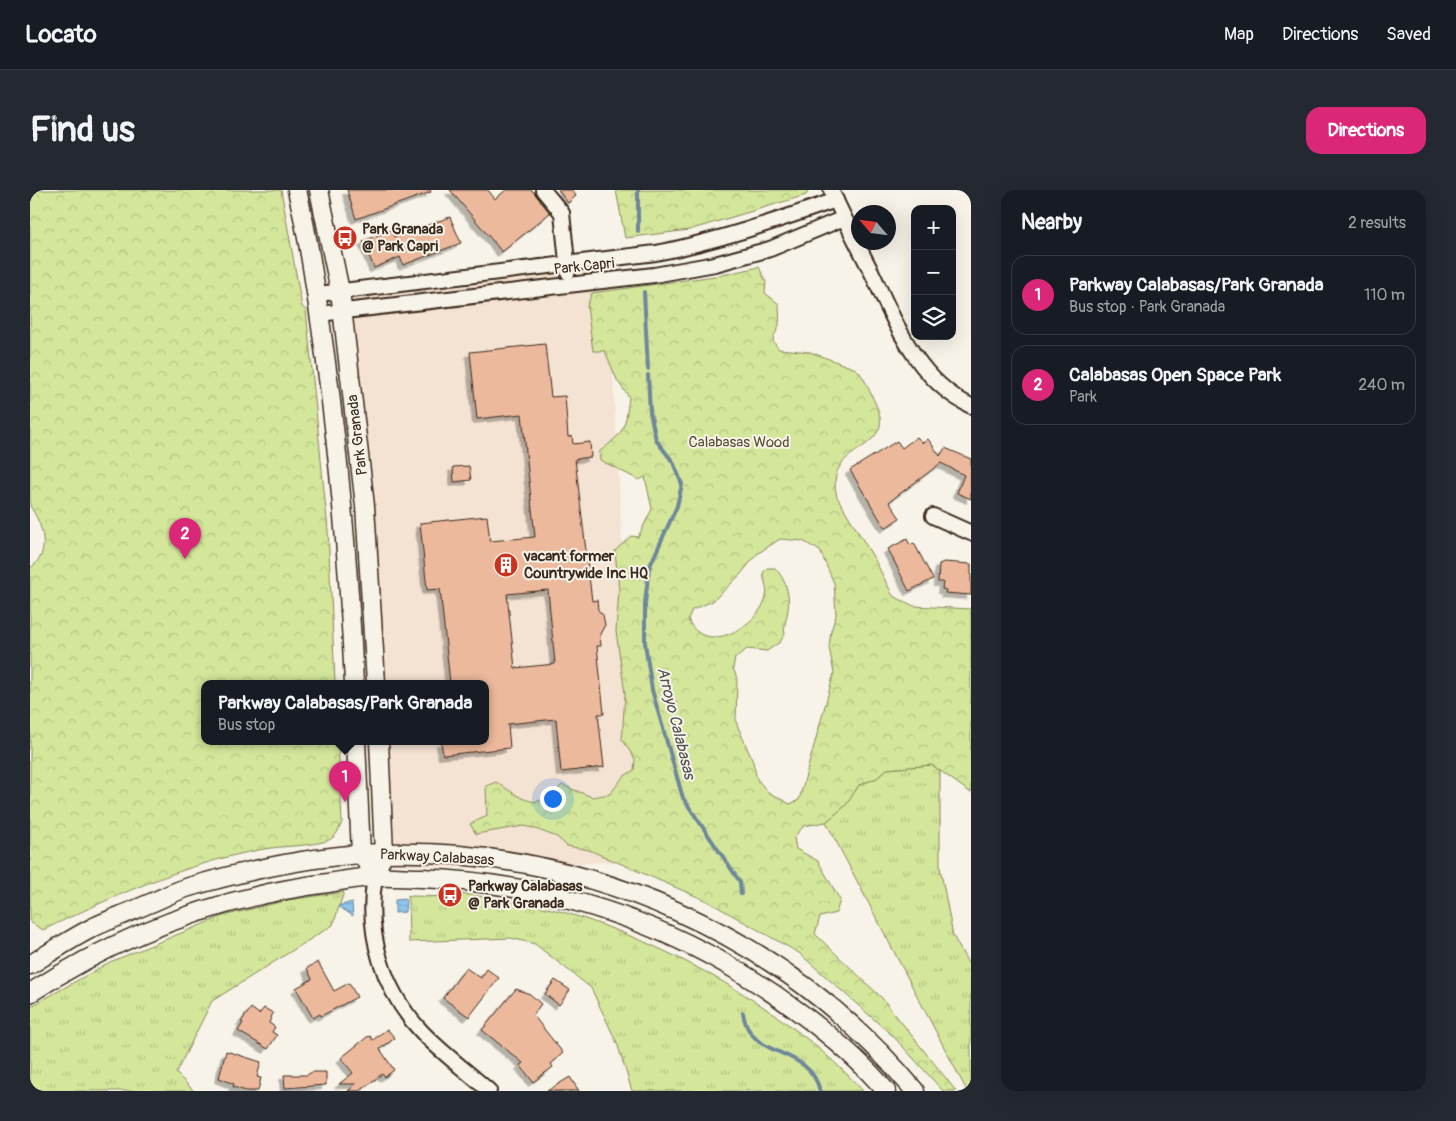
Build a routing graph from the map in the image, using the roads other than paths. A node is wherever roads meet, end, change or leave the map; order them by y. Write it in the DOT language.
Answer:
graph roads {
  1 [pos="297,190"];
  2 [pos="319,190"];
  3 [pos="543,190"];
  4 [pos="833,195"];
  5 [pos="844,218"];
  6 [pos="567,265"];
  7 [pos="570,283"];
  8 [pos="340,291"];
  9 [pos="318,294"];
  10 [pos="342,312"];
  11 [pos="319,314"];
  12 [pos="971,406"];
  13 [pos="933,516"];
  14 [pos="971,533"];
  15 [pos="354,680"];
  16 [pos="376,680"];
  17 [pos="356,745"];
  18 [pos="379,745"];
  19 [pos="384,853"];
  20 [pos="361,854"];
  21 [pos="375,877"];
  22 [pos="30,965"];
  23 [pos="30,994"];
  24 [pos="489,1091"];
  25 [pos="886,1091"];
  26 [pos="915,1091"];
  1 -- 9 [label="street, Park Granada"];
  2 -- 8 [label="street, Park Granada"];
  3 -- 6 [label="street"];
  4 -- 5 [label="street"];
  4 -- 6 [label="street, Park Capri"];
  5 -- 7 [label="street, Park Capri"];
  5 -- 12 [label="street"];
  6 -- 7 [label="street"];
  6 -- 8 [label="street, Park Capri"];
  7 -- 10 [label="street, Park Capri"];
  8 -- 9 [label="street, Park Capri"];
  8 -- 10 [label="street, Park Granada"];
  9 -- 11 [label="street, Park Granada"];
  10 -- 11 [label="street, Park Capri"];
  10 -- 16 [label="street, Park Granada"];
  11 -- 15 [label="street, Park Granada"];
  13 -- 14 [label="street"];
  17 -- 20 [label="street"];
  18 -- 19 [label="street"];
  19 -- 20 [label="street, Parkway Calabasas"];
  19 -- 21 [label="street"];
  19 -- 26 [label="street, Parkway Calabasas"];
  20 -- 21 [label="street"];
  20 -- 22 [label="street, Parkway Calabasas"];
  21 -- 23 [label="street, Parkway Calabasas"];
  21 -- 24 [label="street"];
  21 -- 25 [label="street, Parkway Calabasas"];
}
